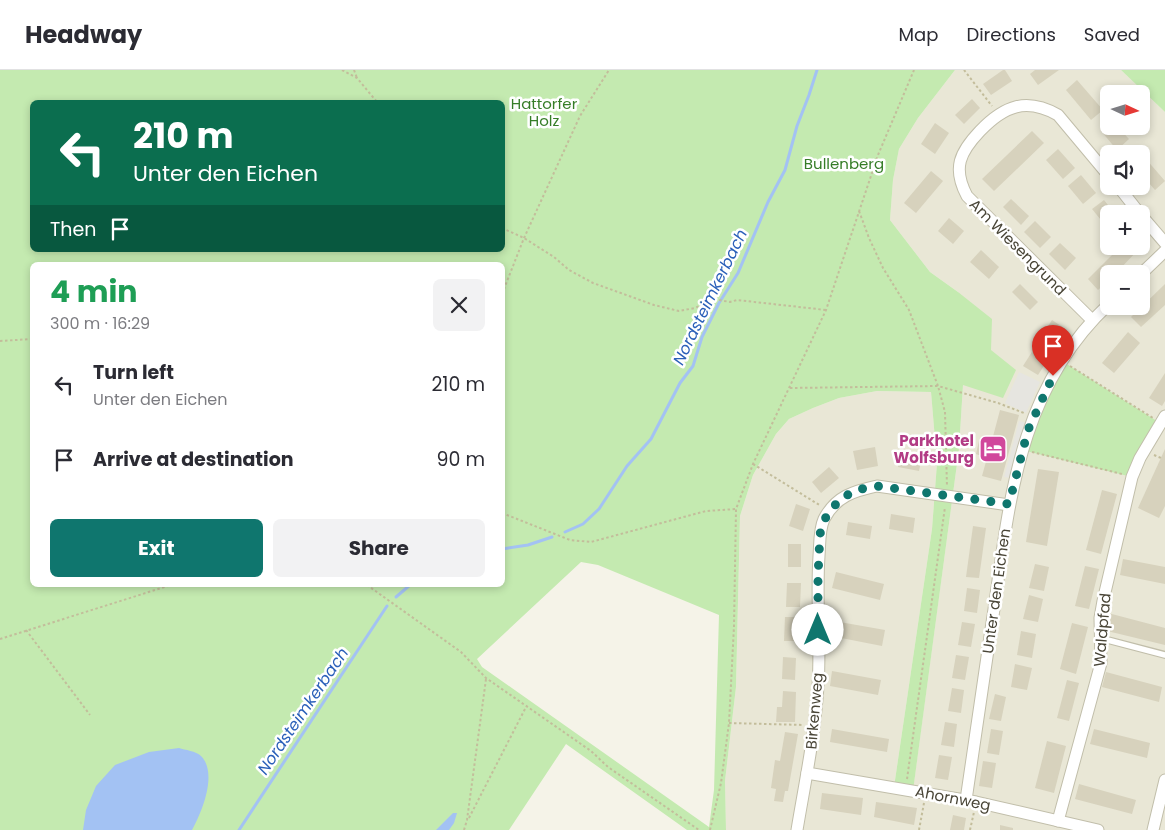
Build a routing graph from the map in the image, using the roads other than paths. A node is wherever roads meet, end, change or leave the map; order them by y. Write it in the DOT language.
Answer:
graph roads {
  1 [pos="1100,165"];
  2 [pos="1125,195"];
  3 [pos="1134,205"];
  4 [pos="1150,225"];
  5 [pos="1165,243"];
  6 [pos="1165,251"];
  7 [pos="1150,265"];
  8 [pos="1100,312"];
  9 [pos="1092,320"];
  10 [pos="1162,419"];
  11 [pos="1009,504"];
  12 [pos="1100,638"];
  13 [pos="1165,655"];
  14 [pos="807,774"];
  15 [pos="1165,780"];
  16 [pos="971,801"];
  17 [pos="1058,821"];
  18 [pos="797,830"];
  19 [pos="1098,830"];
  20 [pos="1153,830"];
  1 -- 9 [label="street, Am Wiesengrund"];
  2 -- 3 [label="street"];
  4 -- 5 [label="street"];
  6 -- 7 [label="street"];
  8 -- 9 [label="street, Unter den Eichen"];
  9 -- 11 [label="street, Unter den Eichen"];
  10 -- 12 [label="street, Waldpfad"];
  11 -- 14 [label="street, Birkenweg"];
  11 -- 16 [label="street, Unter den Eichen"];
  12 -- 13 [label="lane"];
  12 -- 17 [label="street, Waldpfad"];
  14 -- 16 [label="street, Ahornweg"];
  14 -- 18 [label="street, Birkenweg"];
  15 -- 20 [label="street"];
  16 -- 17 [label="street, Ahornweg"];
  17 -- 19 [label="street, Ahornweg"];
}
